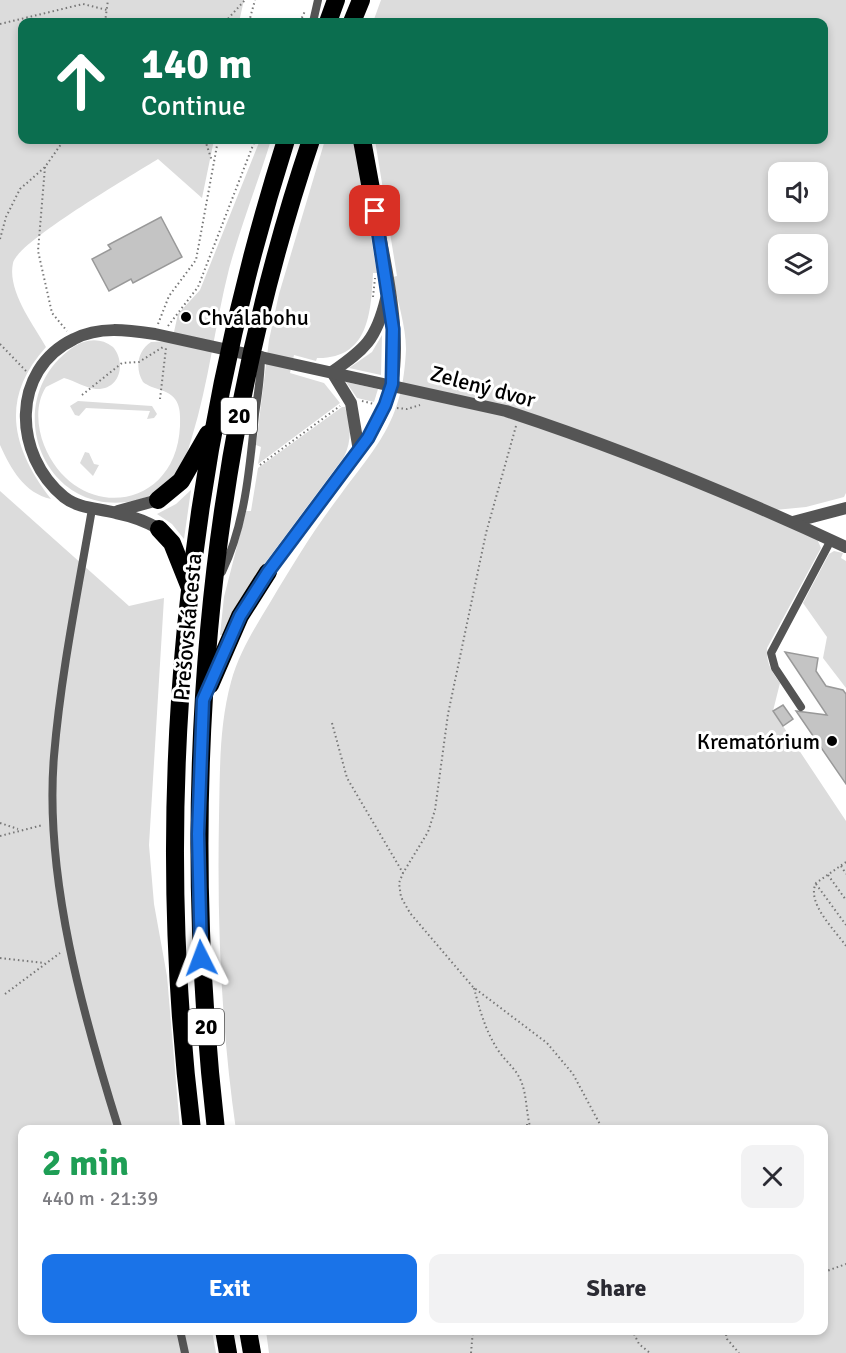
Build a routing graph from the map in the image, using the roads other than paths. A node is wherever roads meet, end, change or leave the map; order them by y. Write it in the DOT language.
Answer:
graph roads {
  1 [pos="318,0"];
  2 [pos="336,0"];
  3 [pos="361,0"];
  4 [pos="314,18"];
  5 [pos="329,18"];
  6 [pos="354,18"];
  7 [pos="285,144"];
  8 [pos="310,144"];
  9 [pos="363,144"];
  10 [pos="371,189"];
  11 [pos="388,291"];
  12 [pos="332,372"];
  13 [pos="392,384"];
  14 [pos="215,422"];
  15 [pos="359,451"];
  16 [pos="158,500"];
  17 [pos="846,508"];
  18 [pos="92,509"];
  19 [pos="114,512"];
  20 [pos="793,522"];
  21 [pos="159,529"];
  22 [pos="831,540"];
  23 [pos="846,547"];
  24 [pos="268,572"];
  25 [pos="190,589"];
  26 [pos="203,700"];
  27 [pos="801,707"];
  28 [pos="118,1125"];
  29 [pos="192,1125"];
  30 [pos="215,1125"];
  31 [pos="181,1335"];
  32 [pos="225,1335"];
  33 [pos="249,1335"];
  34 [pos="185,1353"];
  35 [pos="228,1353"];
  36 [pos="252,1353"];
  1 -- 4 [label="lane"];
  2 -- 5 [label="highway"];
  3 -- 6 [label="highway"];
  7 -- 14 [label="highway, Prešovská cesta / 20"];
  8 -- 26 [label="highway, Prešovská cesta / 20"];
  9 -- 10 [label="highway"];
  10 -- 11 [label="street"];
  11 -- 12 [label="street"];
  11 -- 13 [label="street"];
  12 -- 13 [label="street, Zelený dvor"];
  12 -- 15 [label="street"];
  12 -- 18 [label="street, Zelený dvor"];
  13 -- 15 [label="street"];
  13 -- 20 [label="street, Zelený dvor"];
  14 -- 16 [label="highway"];
  14 -- 25 [label="highway, Prešovská cesta / 20"];
  15 -- 24 [label="street"];
  16 -- 19 [label="street"];
  17 -- 20 [label="street"];
  18 -- 19 [label="street, Zelený dvor"];
  18 -- 28 [label="lane"];
  19 -- 21 [label="street"];
  20 -- 22 [label="street, Zelený dvor"];
  21 -- 25 [label="highway"];
  22 -- 23 [label="street, Zelený dvor"];
  22 -- 27 [label="lane"];
  24 -- 26 [label="highway"];
  25 -- 29 [label="highway, Prešovská cesta / 20"];
  26 -- 30 [label="highway, Prešovská cesta / 20"];
  31 -- 34 [label="lane"];
  32 -- 35 [label="highway"];
  33 -- 36 [label="highway"];
}
